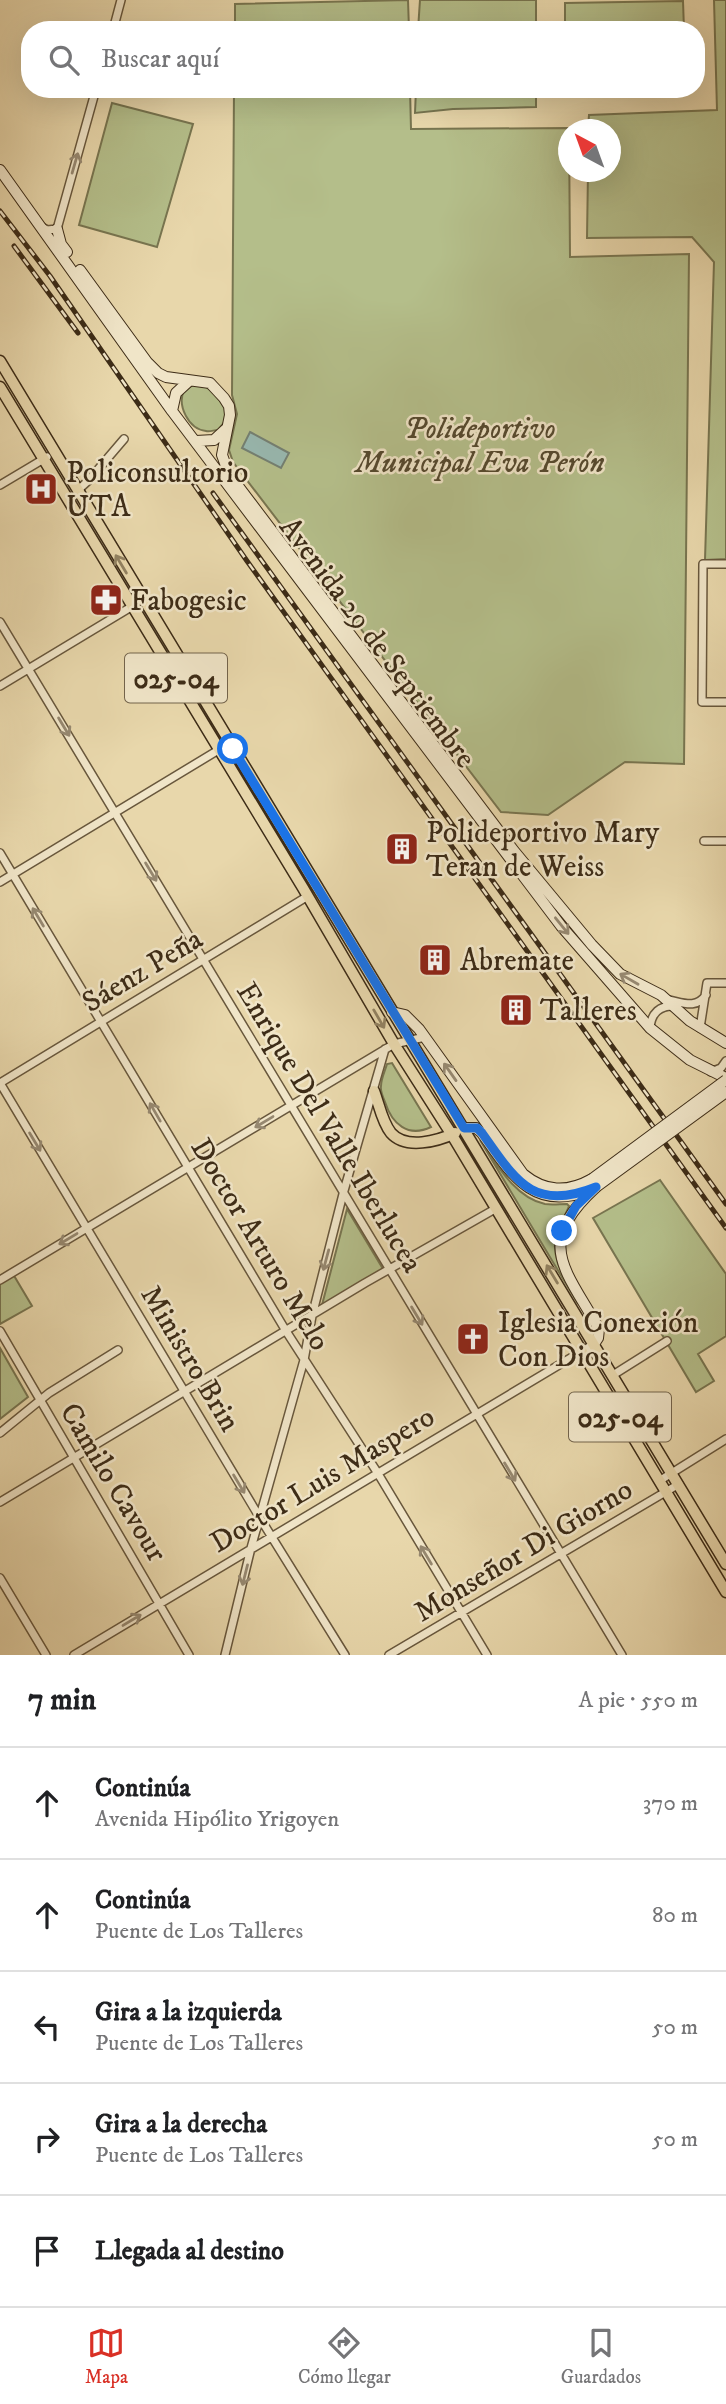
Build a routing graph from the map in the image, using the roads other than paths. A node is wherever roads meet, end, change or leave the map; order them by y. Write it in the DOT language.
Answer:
graph roads {
  1 [pos="121,0"];
  2 [pos="115,21"];
  3 [pos="93,98"];
  4 [pos="0,170"];
  5 [pos="40,226"];
  6 [pos="57,229"];
  7 [pos="0,361"];
  8 [pos="189,381"];
  9 [pos="0,387"];
  10 [pos="173,411"];
  11 [pos="228,427"];
  12 [pos="124,439"];
  13 [pos="196,441"];
  14 [pos="54,453"];
  15 [pos="43,459"];
  16 [pos="0,485"];
  17 [pos="77,491"];
  18 [pos="726,564"];
  19 [pos="143,600"];
  20 [pos="132,607"];
  21 [pos="0,622"];
  22 [pos="29,669"];
  23 [pos="0,686"];
  24 [pos="726,702"];
  25 [pos="230,743"];
  26 [pos="219,750"];
  27 [pos="116,813"];
  28 [pos="704,841"];
  29 [pos="726,841"];
  30 [pos="0,853"];
  31 [pos="12,874"];
  32 [pos="0,882"];
  33 [pos="308,896"];
  34 [pos="203,960"];
  35 [pos="726,983"];
  36 [pos="707,995"];
  37 [pos="672,1003"];
  38 [pos="392,1012"];
  39 [pos="102,1022"];
  40 [pos="650,1028"];
  41 [pos="700,1028"];
  42 [pos="425,1037"];
  43 [pos="409,1040"];
  44 [pos="726,1043"];
  45 [pos="389,1047"];
  46 [pos="726,1062"];
  47 [pos="711,1072"];
  48 [pos="726,1079"];
  49 [pos="0,1083"];
  50 [pos="374,1091"];
  51 [pos="726,1092"];
  52 [pos="290,1106"];
  53 [pos="464,1128"];
  54 [pos="486,1130"];
  55 [pos="452,1135"];
  56 [pos="419,1143"];
  57 [pos="458,1146"];
  58 [pos="187,1168"];
  59 [pos="596,1187"];
  60 [pos="343,1194"];
  61 [pos="495,1209"];
  62 [pos="87,1228"];
  63 [pos="389,1270"];
  64 [pos="0,1280"];
  65 [pos="312,1316"];
  66 [pos="0,1331"];
  67 [pos="286,1331"];
  68 [pos="667,1341"];
  69 [pos="594,1344"];
  70 [pos="118,1350"];
  71 [pos="581,1352"];
  72 [pos="304,1360"];
  73 [pos="612,1374"];
  74 [pos="184,1392"];
  75 [pos="39,1401"];
  76 [pos="475,1414"];
  77 [pos="0,1433"];
  78 [pos="726,1439"];
  79 [pos="73,1458"];
  80 [pos="377,1472"];
  81 [pos="672,1474"];
  82 [pos="659,1481"];
  83 [pos="679,1484"];
  84 [pos="666,1492"];
  85 [pos="0,1502"];
  86 [pos="260,1518"];
  87 [pos="271,1536"];
  88 [pos="251,1548"];
  89 [pos="561,1555"];
  90 [pos="726,1564"];
  91 [pos="0,1578"];
  92 [pos="726,1592"];
  93 [pos="159,1603"];
  94 [pos="462,1613"];
  95 [pos="46,1655"];
  96 [pos="74,1655"];
  97 [pos="189,1655"];
  98 [pos="225,1655"];
  99 [pos="345,1655"];
  100 [pos="389,1655"];
  101 [pos="487,1655"];
  102 [pos="622,1655"];
  1 -- 2 [label="street"];
  6 -- 3 [label="street, one-way"];
  4 -- 5 [label="street, Avenida 29 de Septiembre"];
  5 -- 6 [label="street"];
  5 -- 10 [label="street, Avenida 29 de Septiembre"];
  6 -- 8 [label="street, Avenida 29 de Septiembre"];
  7 -- 14 [label="main road, 025-04"];
  8 -- 10 [label="street"];
  8 -- 11 [label="street, Avenida 29 de Septiembre"];
  9 -- 15 [label="main road, 025-04"];
  10 -- 13 [label="street, Avenida 29 de Septiembre"];
  11 -- 13 [label="street"];
  37 -- 11 [label="street, Avenida 29 de Septiembre, one-way"];
  12 -- 17 [label="street"];
  13 -- 40 [label="street, Avenida 29 de Septiembre, one-way"];
  14 -- 15 [label="street"];
  14 -- 17 [label="main road, 025-04"];
  15 -- 16 [label="street"];
  15 -- 20 [label="main road, 025-04"];
  19 -- 17 [label="main road, 025-04, one-way"];
  18 -- 24 [label="street"];
  19 -- 20 [label="street"];
  19 -- 25 [label="main road, 025-04"];
  20 -- 22 [label="street"];
  20 -- 26 [label="main road, 025-04"];
  21 -- 22 [label="street, Enrique Del Valle Iberlucea"];
  22 -- 23 [label="street"];
  22 -- 27 [label="street, Enrique Del Valle Iberlucea, one-way"];
  25 -- 26 [label="street"];
  25 -- 38 [label="main road, 025-04"];
  26 -- 27 [label="street"];
  26 -- 33 [label="main road, 025-04"];
  27 -- 31 [label="street"];
  27 -- 34 [label="street, Enrique Del Valle Iberlucea, one-way"];
  28 -- 29 [label="street"];
  30 -- 31 [label="street, Doctor Arturo Melo"];
  31 -- 32 [label="street"];
  39 -- 31 [label="street, Doctor Arturo Melo, one-way"];
  33 -- 34 [label="street, Sáenz Peña"];
  33 -- 45 [label="main road, 025-04, one-way"];
  34 -- 39 [label="street, Sáenz Peña"];
  34 -- 52 [label="street, Enrique Del Valle Iberlucea"];
  35 -- 36 [label="street"];
  36 -- 37 [label="street"];
  36 -- 41 [label="street"];
  37 -- 40 [label="street"];
  37 -- 41 [label="street, Avenida 29 de Septiembre"];
  38 -- 42 [label="street"];
  38 -- 43 [label="main road, 025-04"];
  39 -- 49 [label="street, Sáenz Peña"];
  58 -- 39 [label="street, Doctor Arturo Melo, one-way"];
  40 -- 47 [label="street, Avenida 29 de Septiembre"];
  41 -- 44 [label="street, Avenida 29 de Septiembre"];
  42 -- 43 [label="street"];
  54 -- 42 [label="street, one-way"];
  43 -- 45 [label="street"];
  43 -- 53 [label="main road, 025-04"];
  45 -- 50 [label="street"];
  45 -- 52 [label="street"];
  45 -- 55 [label="main road, 025-04"];
  46 -- 47 [label="street"];
  47 -- 48 [label="street, Avenida 29 de Septiembre"];
  48 -- 54 [label="street, bridge"];
  49 -- 62 [label="street, Ministro Brin, one-way"];
  50 -- 56 [label="main road"];
  50 -- 60 [label="street"];
  51 -- 59 [label="street, bridge"];
  52 -- 58 [label="street, one-way"];
  52 -- 60 [label="street, Enrique Del Valle Iberlucea"];
  53 -- 54 [label="street"];
  53 -- 55 [label="main road"];
  69 -- 53 [label="main road, 025-04, one-way"];
  54 -- 59 [label="street"];
  55 -- 56 [label="main road"];
  55 -- 57 [label="main road, 025-04"];
  56 -- 57 [label="main road"];
  57 -- 61 [label="main road, 025-04"];
  58 -- 62 [label="street"];
  58 -- 67 [label="street, Doctor Arturo Melo"];
  59 -- 69 [label="street"];
  60 -- 63 [label="street, Enrique Del Valle Iberlucea"];
  60 -- 65 [label="street, one-way"];
  61 -- 63 [label="street"];
  61 -- 71 [label="main road, 025-04"];
  62 -- 64 [label="street, one-way"];
  62 -- 74 [label="street, Ministro Brin"];
  63 -- 65 [label="street"];
  63 -- 76 [label="street, Enrique Del Valle Iberlucea, one-way"];
  65 -- 67 [label="street"];
  65 -- 72 [label="street"];
  66 -- 75 [label="street, Camilo Cavour"];
  67 -- 72 [label="street, Doctor Arturo Melo"];
  67 -- 74 [label="street"];
  68 -- 73 [label="street"];
  69 -- 71 [label="street, Doctor Luis Maspero"];
  69 -- 73 [label="main road, 025-04"];
  70 -- 75 [label="street"];
  71 -- 76 [label="street, Doctor Luis Maspero"];
  71 -- 82 [label="main road, 025-04"];
  72 -- 80 [label="street, Doctor Arturo Melo"];
  72 -- 86 [label="street"];
  73 -- 81 [label="main road, 025-04"];
  74 -- 79 [label="street"];
  74 -- 86 [label="street, Ministro Brin, one-way"];
  75 -- 77 [label="street"];
  75 -- 79 [label="street, Camilo Cavour"];
  76 -- 80 [label="street, Doctor Luis Maspero"];
  76 -- 89 [label="street, Enrique Del Valle Iberlucea, one-way"];
  78 -- 81 [label="street"];
  79 -- 85 [label="street"];
  79 -- 93 [label="street, Camilo Cavour"];
  80 -- 87 [label="street, Doctor Luis Maspero"];
  94 -- 80 [label="street, Doctor Arturo Melo, one-way"];
  81 -- 82 [label="street"];
  81 -- 83 [label="main road, 025-04"];
  82 -- 84 [label="main road, 025-04"];
  83 -- 84 [label="street, Monseñor Di Giorno"];
  83 -- 90 [label="main road, 025-04"];
  84 -- 89 [label="street, Monseñor Di Giorno"];
  84 -- 92 [label="main road, 025-04"];
  86 -- 87 [label="street, Ministro Brin"];
  86 -- 88 [label="street"];
  87 -- 88 [label="street, Doctor Luis Maspero"];
  87 -- 99 [label="street, Ministro Brin"];
  88 -- 93 [label="street, Doctor Luis Maspero"];
  88 -- 98 [label="street, one-way"];
  89 -- 94 [label="street, Monseñor Di Giorno"];
  89 -- 102 [label="street, Enrique Del Valle Iberlucea"];
  91 -- 95 [label="street"];
  96 -- 93 [label="street, Doctor Luis Maspero, one-way"];
  93 -- 97 [label="street, Camilo Cavour"];
  94 -- 100 [label="street, Monseñor Di Giorno"];
  94 -- 101 [label="street, Doctor Arturo Melo"];
}
